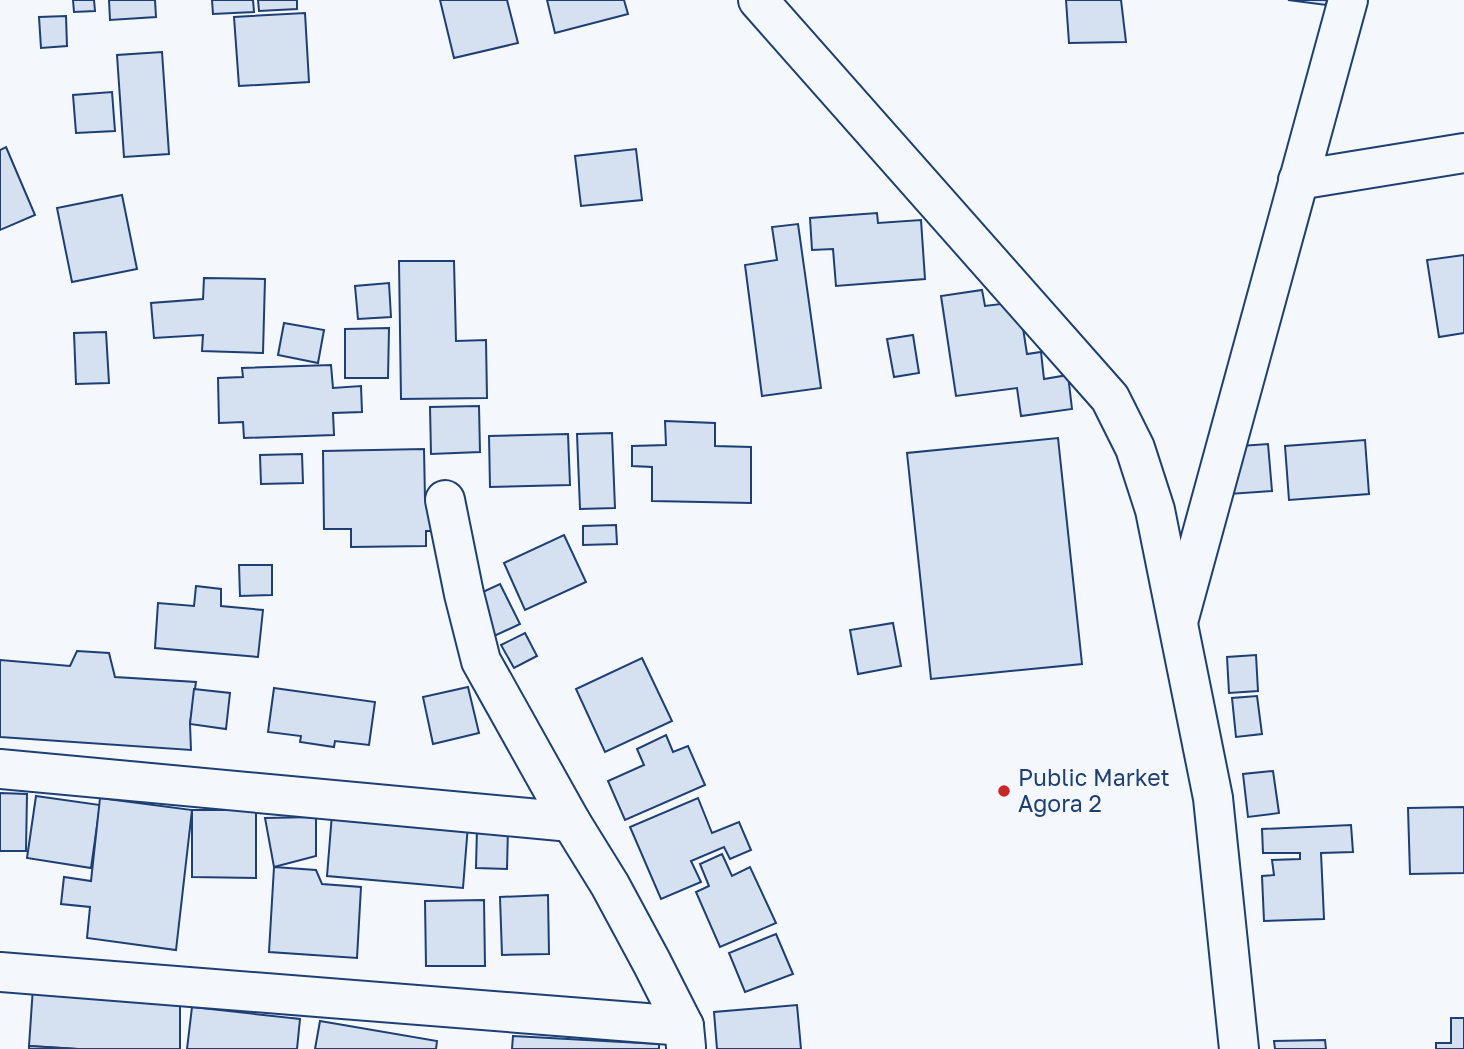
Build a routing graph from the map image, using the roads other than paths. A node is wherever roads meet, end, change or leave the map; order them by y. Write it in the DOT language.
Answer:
graph roads {
  1 [pos="758,0"];
  2 [pos="1348,0"];
  3 [pos="1464,153"];
  4 [pos="1298,180"];
  5 [pos="445,500"];
  6 [pos="1178,622"];
  7 [pos="0,769"];
  8 [pos="571,822"];
  9 [pos="0,972"];
  10 [pos="685,1037"];
  11 [pos="1239,1049"];
  1 -- 6 [label="street"];
  2 -- 4 [label="street"];
  3 -- 4 [label="street"];
  4 -- 6 [label="street"];
  5 -- 8 [label="street"];
  6 -- 11 [label="street"];
  7 -- 8 [label="street"];
  8 -- 10 [label="street"];
  9 -- 10 [label="street"];
}
